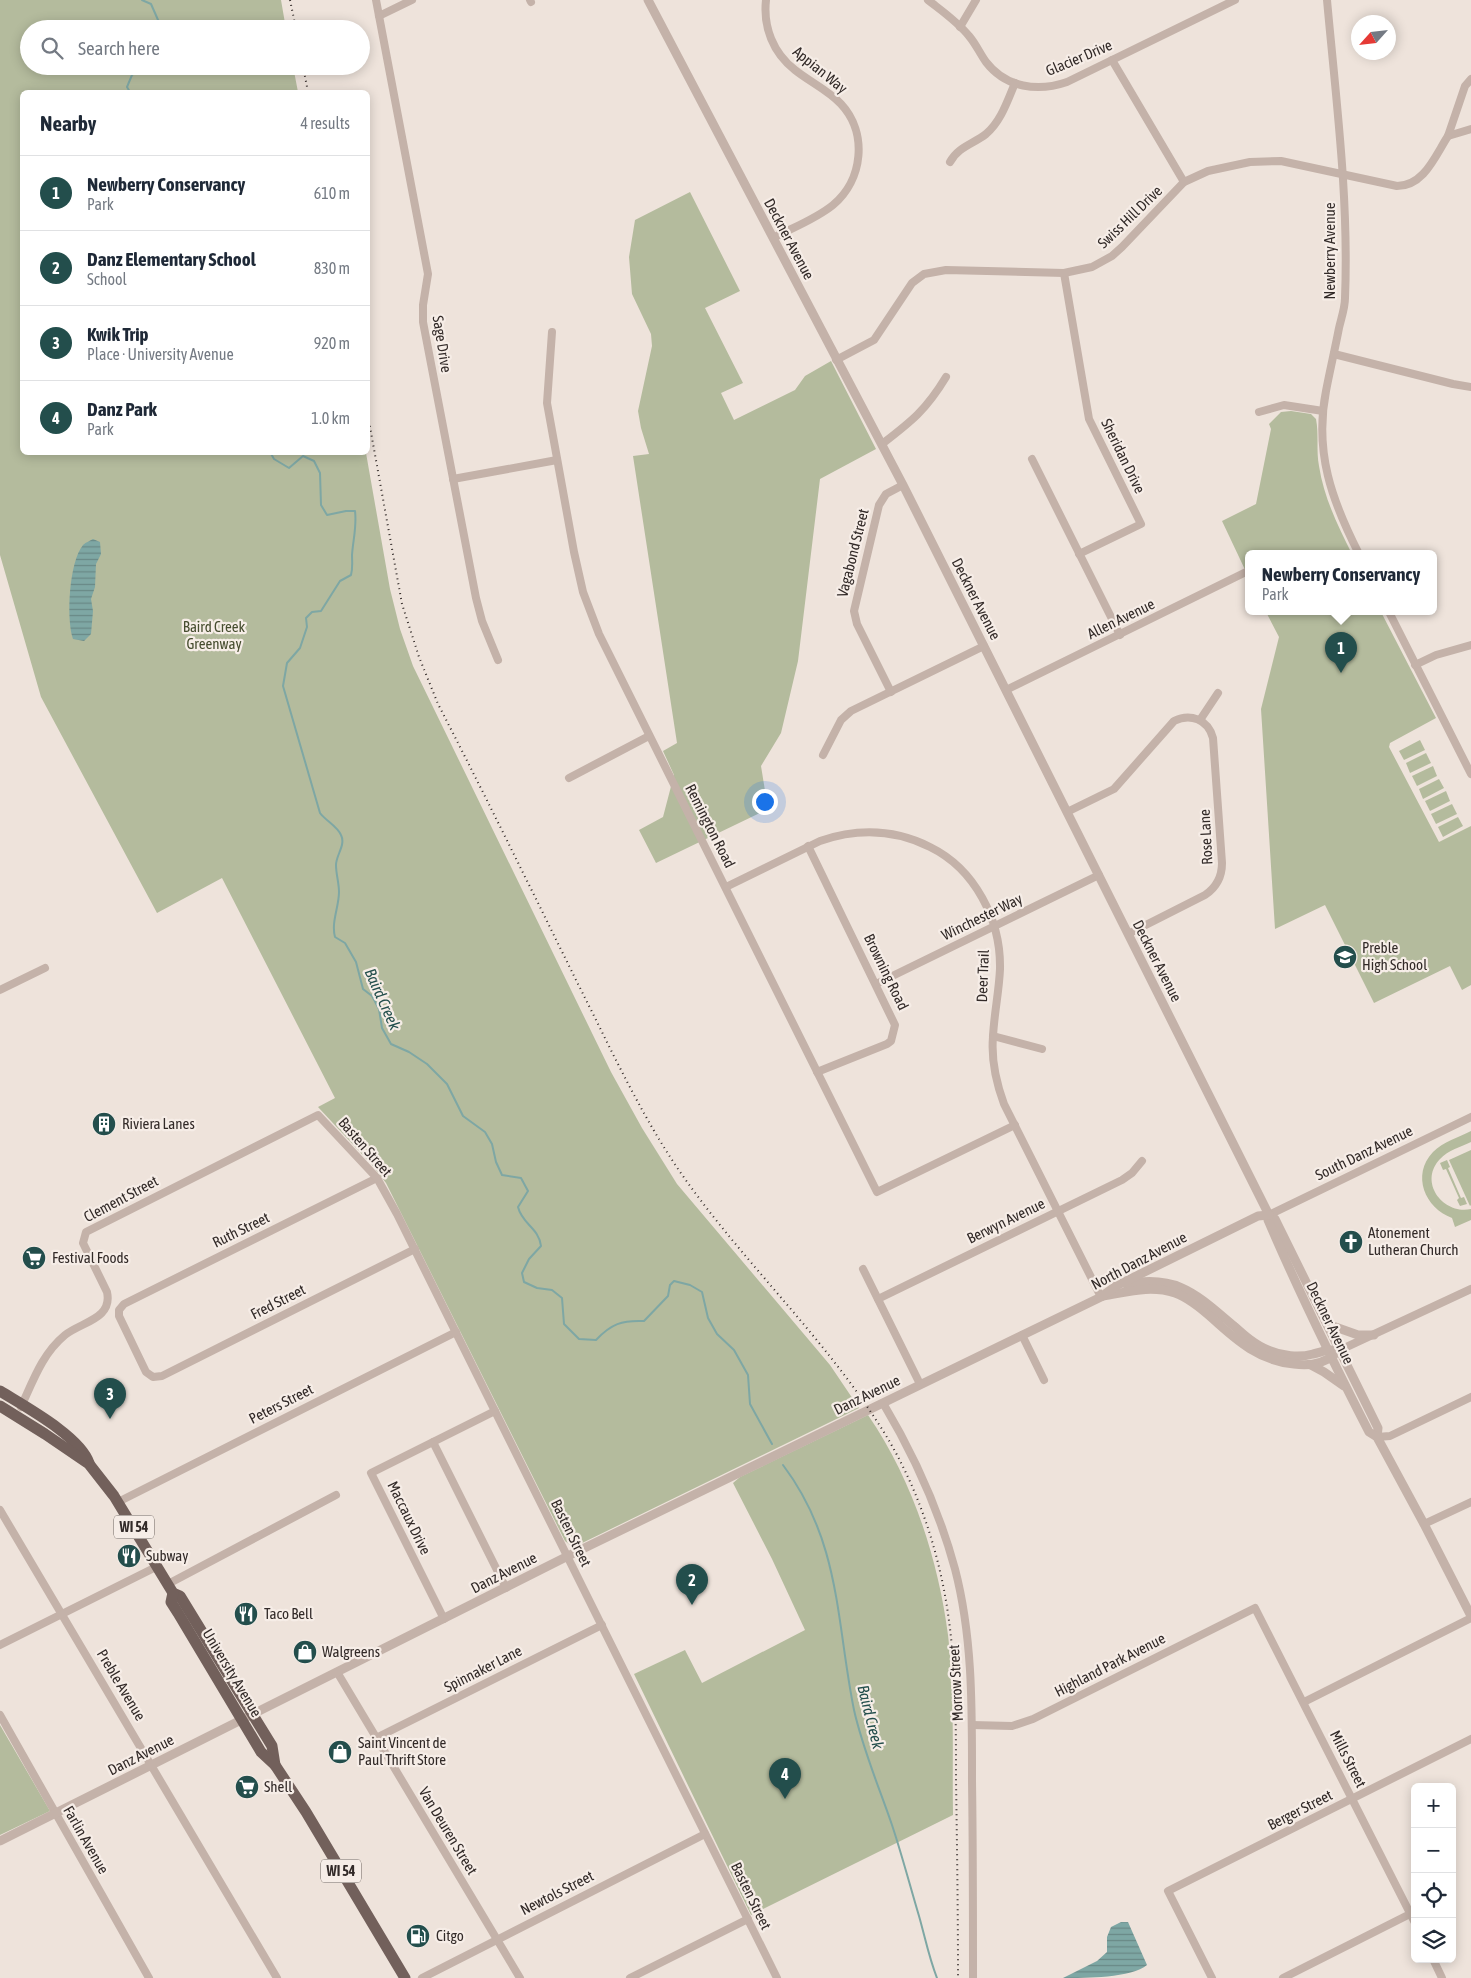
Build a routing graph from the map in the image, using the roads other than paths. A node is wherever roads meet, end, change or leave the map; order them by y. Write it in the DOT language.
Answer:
graph roads {
  1 [pos="376,0"];
  2 [pos="412,0"];
  3 [pos="648,0"];
  4 [pos="766,0"];
  5 [pos="928,0"];
  6 [pos="976,0"];
  7 [pos="1235,0"];
  8 [pos="1327,0"];
  9 [pos="379,16"];
  10 [pos="960,27"];
  11 [pos="1112,60"];
  12 [pos="1471,79"];
  13 [pos="1014,84"];
  14 [pos="1471,129"];
  15 [pos="1448,136"];
  16 [pos="950,162"];
  17 [pos="1342,174"];
  18 [pos="1184,182"];
  19 [pos="773,238"];
  20 [pos="1064,273"];
  21 [pos="552,332"];
  22 [pos="1334,354"];
  23 [pos="836,360"];
  24 [pos="946,377"];
  25 [pos="1471,387"];
  26 [pos="1323,411"];
  27 [pos="1259,412"];
  28 [pos="882,444"];
  29 [pos="1032,459"];
  30 [pos="557,460"];
  31 [pos="453,479"];
  32 [pos="903,485"];
  33 [pos="1357,550"];
  34 [pos="1079,554"];
  35 [pos="1245,572"];
  36 [pos="1390,615"];
  37 [pos="1120,635"];
  38 [pos="1471,645"];
  39 [pos="984,646"];
  40 [pos="498,660"];
  41 [pos="1415,664"];
  42 [pos="1006,690"];
  43 [pos="891,692"];
  44 [pos="1218,694"];
  45 [pos="1200,720"];
  46 [pos="649,736"];
  47 [pos="823,755"];
  48 [pos="1471,774"];
  49 [pos="569,778"];
  50 [pos="1068,812"];
  51 [pos="808,846"];
  52 [pos="1099,875"];
  53 [pos="726,887"];
  54 [pos="994,926"];
  55 [pos="1128,934"];
  56 [pos="45,968"];
  57 [pos="876,984"];
  58 [pos="0,990"];
  59 [pos="993,1036"];
  60 [pos="1042,1049"];
  61 [pos="817,1072"];
  62 [pos="318,1115"];
  63 [pos="1471,1117"];
  64 [pos="1015,1125"];
  65 [pos="1142,1161"];
  66 [pos="377,1178"];
  67 [pos="1058,1211"];
  68 [pos="1269,1214"];
  69 [pos="415,1249"];
  70 [pos="863,1269"];
  71 [pos="1116,1286"];
  72 [pos="1471,1289"];
  73 [pos="1101,1297"];
  74 [pos="878,1299"];
  75 [pos="1327,1324"];
  76 [pos="456,1332"];
  77 [pos="1022,1335"];
  78 [pos="1374,1335"];
  79 [pos="1340,1350"];
  80 [pos="1329,1354"];
  81 [pos="1311,1365"];
  82 [pos="153,1377"];
  83 [pos="1044,1380"];
  84 [pos="920,1384"];
  85 [pos="1348,1390"];
  86 [pos="0,1391"];
  87 [pos="1471,1397"];
  88 [pos="883,1402"];
  89 [pos="22,1405"];
  90 [pos="0,1406"];
  91 [pos="495,1411"];
  92 [pos="16,1416"];
  93 [pos="1377,1437"];
  94 [pos="433,1442"];
  95 [pos="89,1464"];
  96 [pos="336,1495"];
  97 [pos="118,1502"];
  98 [pos="1471,1502"];
  99 [pos="0,1510"];
  100 [pos="1424,1524"];
  101 [pos="568,1556"];
  102 [pos="158,1566"];
  103 [pos="170,1588"];
  104 [pos="506,1588"];
  105 [pos="1256,1608"];
  106 [pos="62,1614"];
  107 [pos="1471,1617"];
  108 [pos="444,1619"];
  109 [pos="602,1625"];
  110 [pos="0,1644"];
  111 [pos="337,1672"];
  112 [pos="1304,1702"];
  113 [pos="254,1714"];
  114 [pos="0,1716"];
  115 [pos="242,1720"];
  116 [pos="972,1725"];
  117 [pos="376,1738"];
  118 [pos="1471,1739"];
  119 [pos="152,1765"];
  120 [pos="275,1765"];
  121 [pos="1352,1799"];
  122 [pos="55,1813"];
  123 [pos="705,1834"];
  124 [pos="0,1841"];
  125 [pos="1410,1914"];
  126 [pos="1412,1918"];
  127 [pos="748,1919"];
  128 [pos="497,1939"];
  129 [pos="1435,1963"];
  130 [pos="150,1978"];
  131 [pos="277,1978"];
  132 [pos="405,1978"];
  133 [pos="422,1978"];
  134 [pos="520,1978"];
  135 [pos="630,1978"];
  136 [pos="777,1978"];
  137 [pos="973,1978"];
  138 [pos="1212,1978"];
  139 [pos="1283,1978"];
  140 [pos="1442,1978"];
  1 -- 9 [label="street, Sage Drive"];
  2 -- 9 [label="street"];
  3 -- 19 [label="street, Deckner Avenue"];
  4 -- 19 [label="street, Appian Way"];
  5 -- 10 [label="street, Glacier Drive"];
  6 -- 10 [label="street"];
  7 -- 11 [label="street, Glacier Drive"];
  8 -- 17 [label="street, Newberry Avenue"];
  9 -- 31 [label="street, Sage Drive"];
  10 -- 13 [label="street, Glacier Drive"];
  11 -- 13 [label="street, Glacier Drive"];
  11 -- 18 [label="street"];
  12 -- 15 [label="street, Swiss Hill Drive"];
  13 -- 16 [label="street"];
  14 -- 15 [label="street"];
  15 -- 17 [label="street, Swiss Hill Drive"];
  17 -- 18 [label="street, Swiss Hill Drive"];
  17 -- 22 [label="street, Newberry Avenue"];
  18 -- 20 [label="street, Swiss Hill Drive"];
  19 -- 23 [label="street, Deckner Avenue"];
  20 -- 23 [label="street, Swiss Hill Drive"];
  20 -- 34 [label="street, Sheridan Drive"];
  21 -- 30 [label="street, Remington Road"];
  22 -- 25 [label="street"];
  22 -- 26 [label="street, Newberry Avenue"];
  23 -- 28 [label="street, Deckner Avenue"];
  24 -- 28 [label="street"];
  26 -- 27 [label="street"];
  26 -- 33 [label="street, Newberry Avenue"];
  28 -- 32 [label="street, Deckner Avenue"];
  29 -- 34 [label="street"];
  30 -- 31 [label="street"];
  30 -- 46 [label="street, Remington Road"];
  31 -- 40 [label="street, Sage Drive"];
  32 -- 39 [label="street, Deckner Avenue"];
  32 -- 43 [label="street, Vagabond Street"];
  34 -- 37 [label="street"];
  35 -- 37 [label="street, Allen Avenue"];
  36 -- 41 [label="street"];
  37 -- 42 [label="street, Allen Avenue"];
  38 -- 41 [label="street"];
  39 -- 42 [label="street, Deckner Avenue"];
  39 -- 43 [label="street"];
  41 -- 48 [label="street"];
  42 -- 50 [label="street, Deckner Avenue"];
  43 -- 47 [label="street"];
  44 -- 45 [label="street"];
  45 -- 50 [label="street"];
  45 -- 55 [label="street, Rose Lane"];
  46 -- 49 [label="street"];
  46 -- 53 [label="street, Remington Road"];
  50 -- 52 [label="street, Deckner Avenue"];
  51 -- 53 [label="street, Deer Trail"];
  51 -- 54 [label="street, Deer Trail"];
  51 -- 57 [label="street, Browning Road"];
  52 -- 54 [label="street, Winchester Way"];
  52 -- 55 [label="street, Deckner Avenue"];
  53 -- 61 [label="street, Remington Road"];
  54 -- 57 [label="street, Winchester Way"];
  54 -- 59 [label="street, Deer Trail"];
  55 -- 68 [label="street, Deckner Avenue"];
  56 -- 58 [label="street"];
  57 -- 61 [label="street, Browning Road"];
  59 -- 60 [label="street"];
  59 -- 64 [label="street, Deer Trail"];
  61 -- 64 [label="street, Remington Road"];
  62 -- 66 [label="street, Basten Street"];
  62 -- 89 [label="street, Clement Street"];
  63 -- 68 [label="street, South Danz Avenue"];
  64 -- 67 [label="street, Deer Trail"];
  65 -- 67 [label="street, Berwyn Avenue"];
  66 -- 69 [label="street, Basten Street"];
  66 -- 82 [label="street, Ruth Street"];
  67 -- 73 [label="street, Deer Trail"];
  67 -- 74 [label="street, Berwyn Avenue"];
  68 -- 71 [label="street, North Danz Avenue"];
  68 -- 75 [label="street, Deckner Avenue"];
  68 -- 80 [label="street, Deckner Avenue"];
  69 -- 76 [label="street, Basten Street"];
  69 -- 82 [label="street, Fred Street"];
  70 -- 74 [label="street"];
  71 -- 73 [label="street, North Danz Avenue"];
  71 -- 80 [label="street"];
  72 -- 78 [label="street"];
  73 -- 77 [label="street, North Danz Avenue"];
  73 -- 81 [label="street"];
  74 -- 84 [label="street"];
  75 -- 78 [label="street"];
  75 -- 79 [label="street, Deckner Avenue"];
  76 -- 91 [label="street, Basten Street"];
  76 -- 97 [label="street, Peters Street"];
  77 -- 83 [label="street"];
  77 -- 84 [label="street, Danz Avenue"];
  78 -- 79 [label="street"];
  79 -- 80 [label="street"];
  79 -- 93 [label="street, Deckner Avenue"];
  80 -- 81 [label="street"];
  80 -- 85 [label="street, Deckner Avenue"];
  81 -- 85 [label="street"];
  84 -- 88 [label="street, Danz Avenue"];
  85 -- 93 [label="street, Deckner Avenue"];
  86 -- 89 [label="main road, University Avenue / WI 54"];
  87 -- 93 [label="street"];
  88 -- 101 [label="street, Danz Avenue"];
  88 -- 116 [label="street, Morrow Street"];
  89 -- 92 [label="street, Clement Street"];
  89 -- 95 [label="main road, University Avenue / WI 54"];
  90 -- 92 [label="main road, University Avenue / WI 54"];
  91 -- 94 [label="street, Maccaux Drive"];
  91 -- 101 [label="street, Basten Street"];
  92 -- 95 [label="main road, University Avenue / WI 54"];
  93 -- 100 [label="street, Deckner Avenue"];
  94 -- 104 [label="street"];
  94 -- 108 [label="street, Maccaux Drive"];
  95 -- 97 [label="main road, University Avenue / WI 54"];
  96 -- 103 [label="street"];
  97 -- 102 [label="main road, University Avenue / WI 54"];
  98 -- 100 [label="street"];
  99 -- 106 [label="street, Preble Avenue"];
  100 -- 107 [label="street, Deckner Avenue"];
  101 -- 104 [label="street, Danz Avenue"];
  101 -- 109 [label="street, Basten Street"];
  102 -- 103 [label="main road, University Avenue / WI 54"];
  102 -- 106 [label="street"];
  103 -- 113 [label="main road, University Avenue / WI 54"];
  103 -- 115 [label="main road, University Avenue / WI 54"];
  104 -- 108 [label="street, Danz Avenue"];
  105 -- 112 [label="street, Mills Street"];
  105 -- 116 [label="street, Highland Park Avenue"];
  106 -- 110 [label="street"];
  106 -- 119 [label="street, Preble Avenue"];
  107 -- 112 [label="street"];
  108 -- 111 [label="street, Danz Avenue"];
  109 -- 117 [label="street, Spinnaker Lane"];
  109 -- 123 [label="street, Basten Street"];
  111 -- 113 [label="street, Danz Avenue"];
  111 -- 117 [label="street, Van Deuren Street"];
  112 -- 121 [label="street, Mills Street"];
  113 -- 115 [label="street, Danz Avenue"];
  113 -- 120 [label="main road, University Avenue / WI 54"];
  114 -- 122 [label="street, Farlin Avenue"];
  115 -- 119 [label="street, Danz Avenue"];
  115 -- 120 [label="main road, University Avenue / WI 54"];
  116 -- 137 [label="street, Morrow Street"];
  117 -- 128 [label="street, Van Deuren Street"];
  118 -- 121 [label="street, Berger Street"];
  119 -- 122 [label="street, Danz Avenue"];
  119 -- 131 [label="street, Preble Avenue"];
  120 -- 132 [label="main road, University Avenue / WI 54"];
  121 -- 125 [label="street, Mills Street"];
  121 -- 138 [label="street, Berger Street"];
  122 -- 124 [label="street, Danz Avenue"];
  122 -- 130 [label="street, Farlin Avenue"];
  123 -- 127 [label="street, Basten Street"];
  123 -- 128 [label="street, Newtols Street"];
  125 -- 126 [label="street, Mills Street"];
  125 -- 139 [label="street"];
  127 -- 135 [label="street"];
  127 -- 136 [label="street, Basten Street"];
  128 -- 133 [label="street, Newtols Street"];
  128 -- 134 [label="street, Van Deuren Street"];
  129 -- 140 [label="street"];
}
